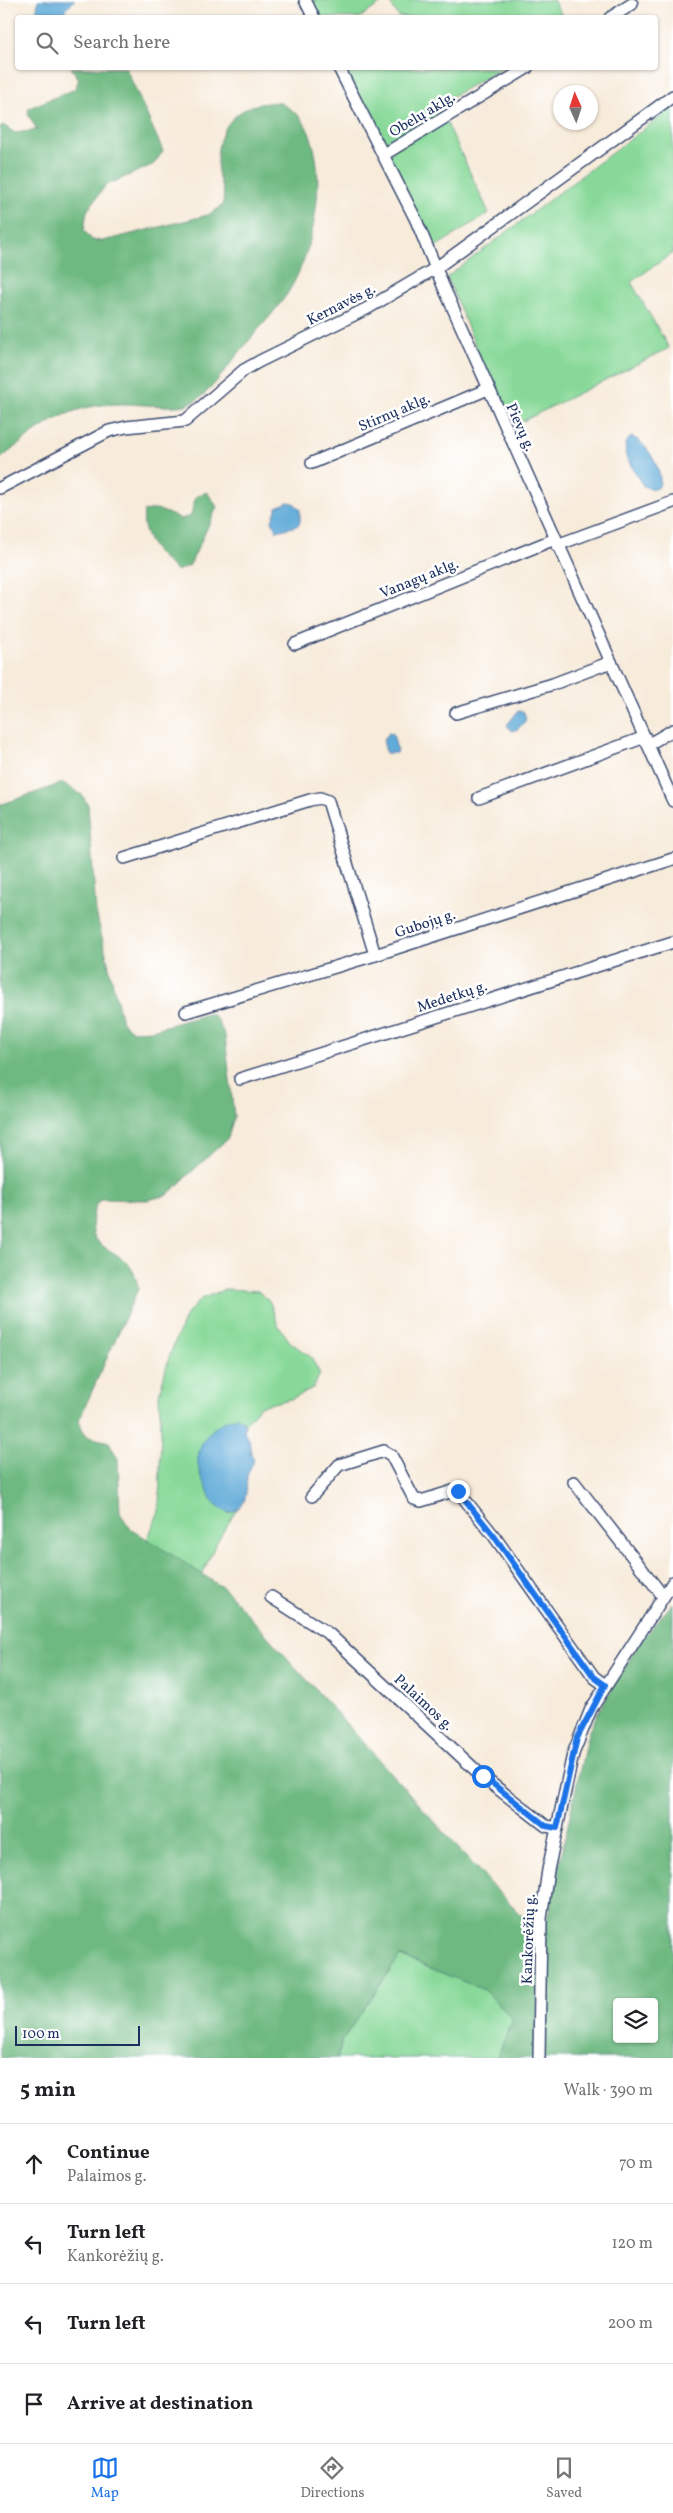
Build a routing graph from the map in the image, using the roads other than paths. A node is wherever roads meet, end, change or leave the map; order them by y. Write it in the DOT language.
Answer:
graph roads {
  1 [pos="305,0"];
  2 [pos="632,4"];
  3 [pos="312,15"];
  4 [pos="615,15"];
  5 [pos="340,70"];
  6 [pos="524,70"];
  7 [pos="673,96"];
  8 [pos="383,155"];
  9 [pos="436,268"];
  10 [pos="488,389"];
  11 [pos="312,463"];
  12 [pos="0,488"];
  13 [pos="673,502"];
  14 [pos="556,542"];
  15 [pos="295,644"];
  16 [pos="611,662"];
  17 [pos="456,713"];
  18 [pos="673,730"];
  19 [pos="647,740"];
  20 [pos="479,798"];
  21 [pos="673,801"];
  22 [pos="124,858"];
  23 [pos="673,859"];
  24 [pos="673,942"];
  25 [pos="375,955"];
  26 [pos="186,1012"];
  27 [pos="240,1079"];
  28 [pos="574,1482"];
  29 [pos="312,1496"];
  30 [pos="673,1582"];
  31 [pos="663,1596"];
  32 [pos="271,1597"];
  33 [pos="605,1685"];
  34 [pos="557,1828"];
  35 [pos="539,2058"];
  1 -- 3 [label="street"];
  2 -- 4 [label="street"];
  5 -- 8 [label="street, Pievų g."];
  6 -- 8 [label="street, Obelų aklg."];
  7 -- 9 [label="street, Kernavės g."];
  8 -- 9 [label="street, Pievų g."];
  9 -- 10 [label="street, Pievų g."];
  9 -- 12 [label="street, Kernavės g."];
  10 -- 11 [label="street, Stirnų aklg."];
  10 -- 14 [label="street, Pievų g."];
  13 -- 14 [label="street, Vanagų aklg."];
  14 -- 15 [label="street, Vanagų aklg."];
  14 -- 16 [label="street, Pievų g."];
  16 -- 17 [label="street"];
  16 -- 19 [label="street, Pievų g."];
  18 -- 19 [label="street"];
  19 -- 20 [label="street"];
  19 -- 21 [label="street, Pievų g."];
  22 -- 25 [label="street"];
  23 -- 25 [label="street, Gubojų g."];
  24 -- 27 [label="street, Medetkų g."];
  25 -- 26 [label="street, Gubojų g."];
  28 -- 31 [label="street"];
  29 -- 33 [label="street"];
  30 -- 31 [label="street, Kankorėžių g."];
  31 -- 33 [label="street, Kankorėžių g."];
  32 -- 34 [label="street, Palaimos g."];
  33 -- 34 [label="street, Kankorėžių g."];
  34 -- 35 [label="street, Kankorėžių g."];
}
